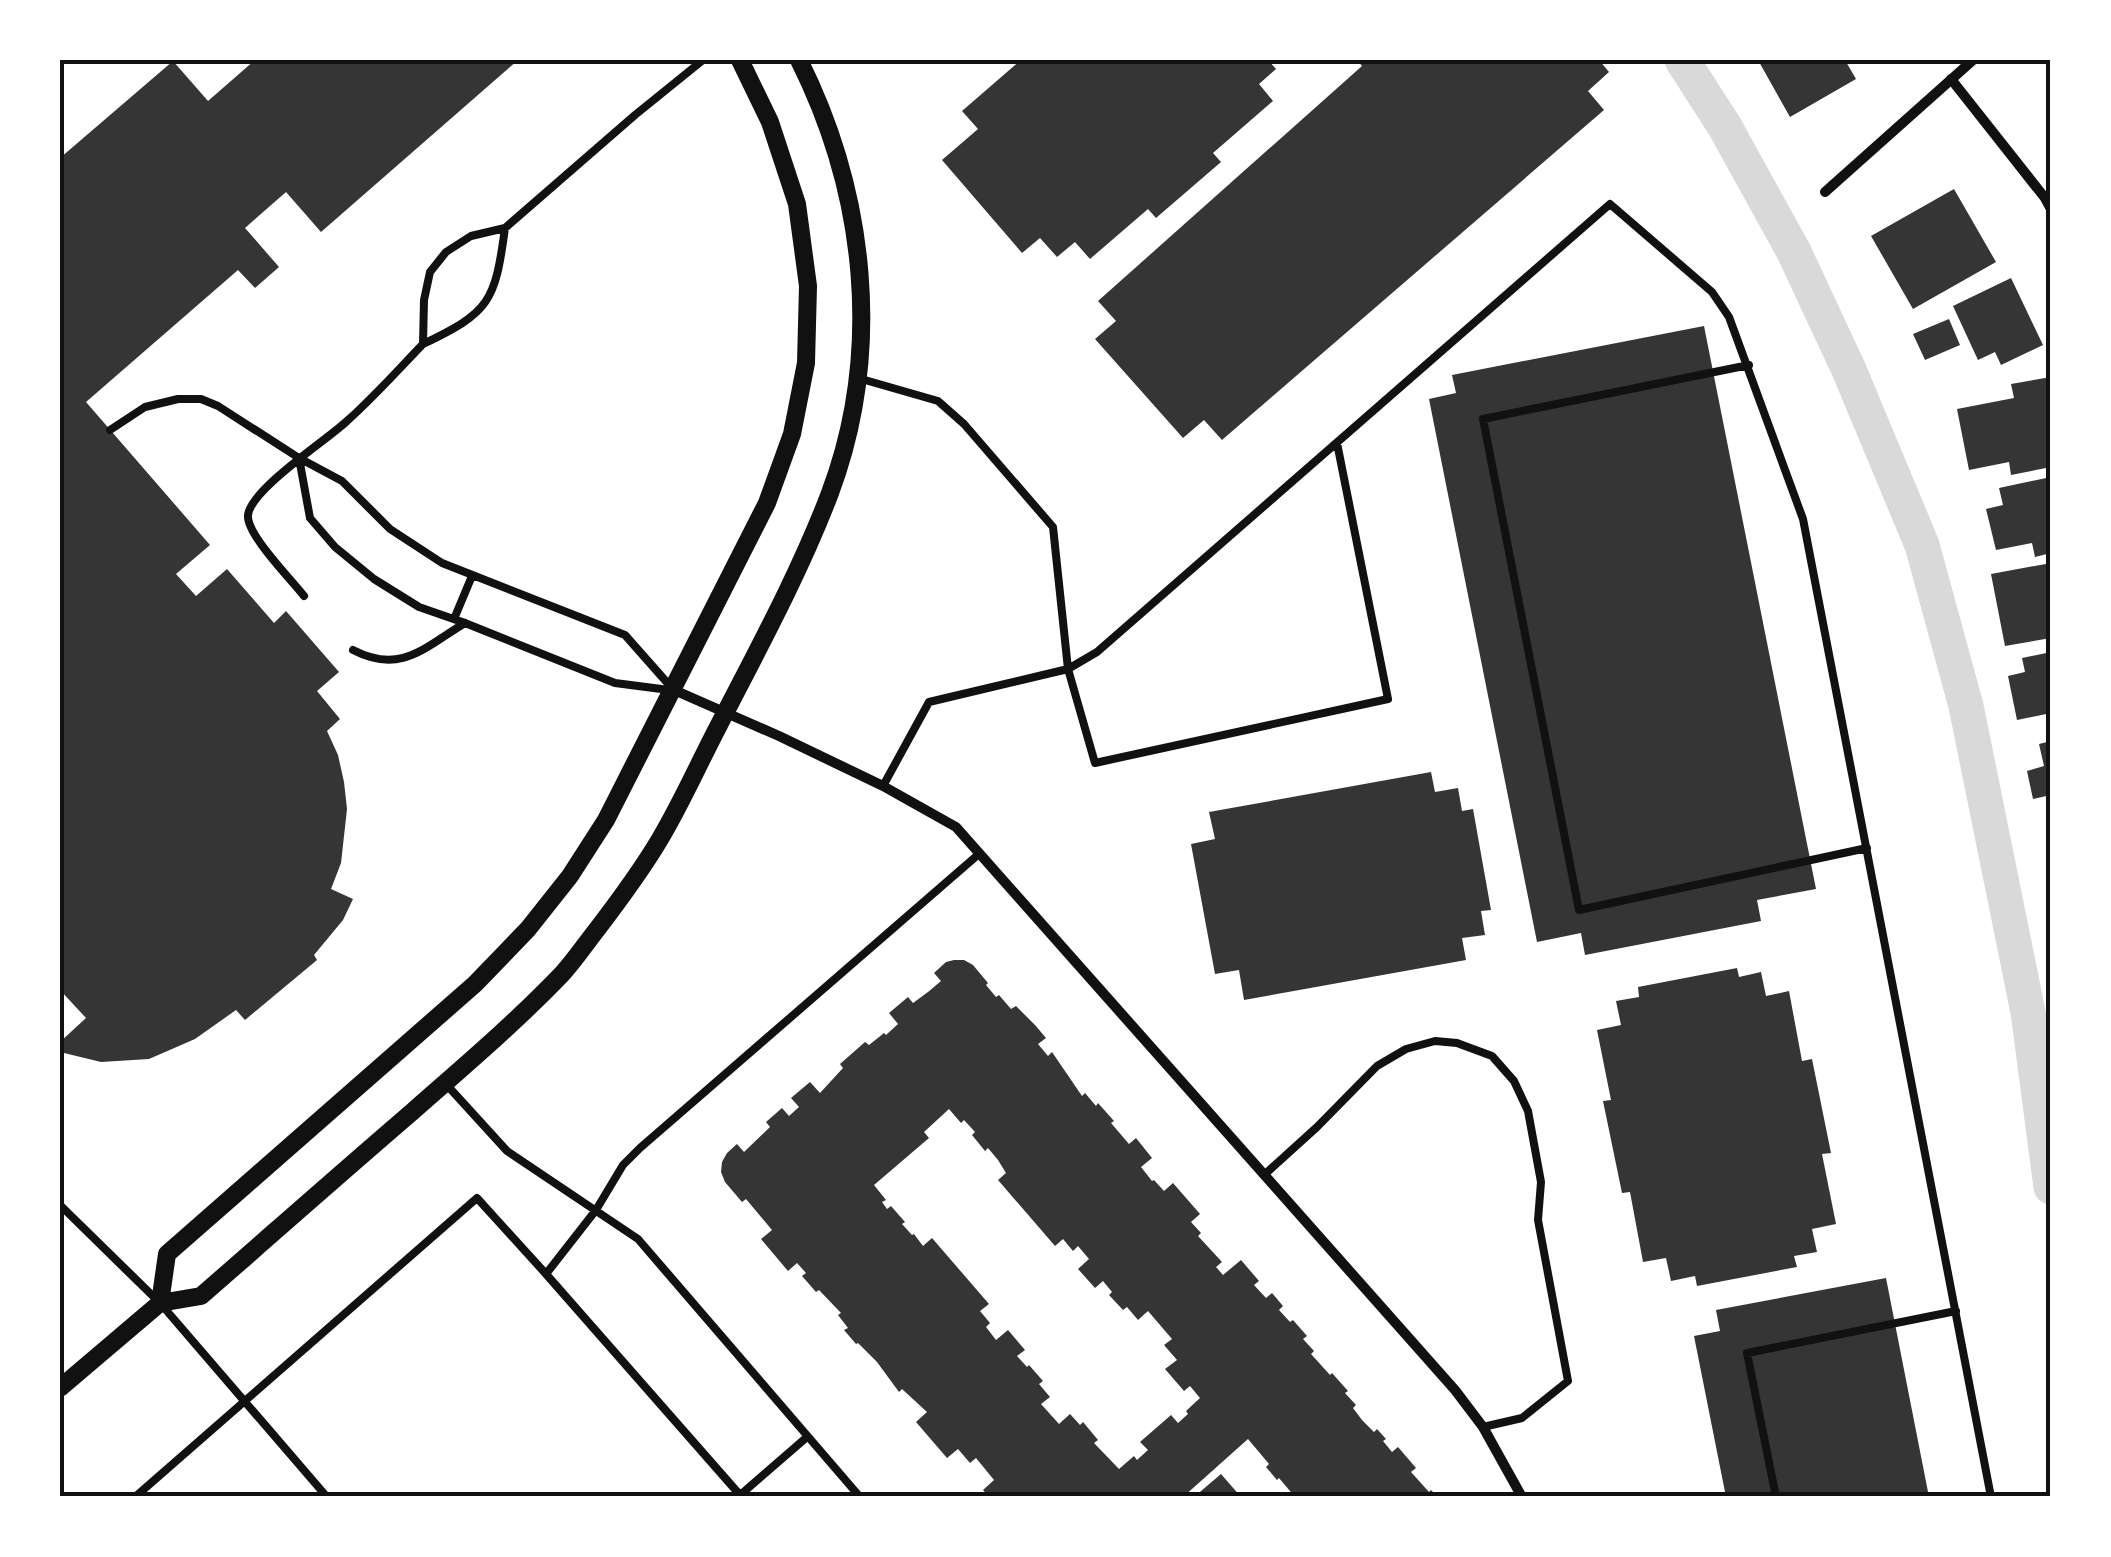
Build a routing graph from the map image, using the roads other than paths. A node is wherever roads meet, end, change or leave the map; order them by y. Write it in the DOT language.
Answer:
graph roads {
  1 [pos="702,60"];
  2 [pos="740,60"];
  3 [pos="800,60"];
  4 [pos="1973,60"];
  5 [pos="1951,78"];
  6 [pos="1825,192"];
  7 [pos="2051,209"];
  8 [pos="505,228"];
  9 [pos="423,344"];
  10 [pos="1749,366"];
  11 [pos="858,378"];
  12 [pos="110,430"];
  13 [pos="1337,443"];
  14 [pos="300,458"];
  15 [pos="472,576"];
  16 [pos="304,596"];
  17 [pos="454,619"];
  18 [pos="465,623"];
  19 [pos="353,650"];
  20 [pos="1068,669"];
  21 [pos="674,690"];
  22 [pos="724,714"];
  23 [pos="883,786"];
  24 [pos="1867,848"];
  25 [pos="980,854"];
  26 [pos="445,1082"];
  27 [pos="1264,1174"];
  28 [pos="596,1210"];
  29 [pos="62,1211"];
  30 [pos="546,1274"];
  31 [pos="160,1303"];
  32 [pos="1956,1311"];
  33 [pos="60,1388"];
  34 [pos="244,1401"];
  35 [pos="1482,1427"];
  36 [pos="807,1437"];
  37 [pos="145,1488"];
  38 [pos="739,1496"];
  39 [pos="135,1497"];
  40 [pos="153,1497"];
  41 [pos="327,1497"];
  42 [pos="860,1497"];
  43 [pos="1522,1497"];
  44 [pos="1776,1497"];
  45 [pos="1991,1497"];
  1 -- 8 [label="lane"];
  2 -- 21 [label="street"];
  3 -- 11 [label="street"];
  4 -- 5 [label="street"];
  5 -- 6 [label="street"];
  5 -- 7 [label="street"];
  8 -- 9 [label="lane"];
  8 -- 9 [label="lane"];
  9 -- 14 [label="lane"];
  10 -- 13 [label="lane"];
  10 -- 24 [label="lane"];
  10 -- 24 [label="lane"];
  11 -- 20 [label="lane"];
  11 -- 22 [label="street"];
  12 -- 14 [label="lane"];
  13 -- 20 [label="lane"];
  13 -- 20 [label="lane"];
  14 -- 15 [label="lane"];
  14 -- 16 [label="lane"];
  14 -- 17 [label="lane"];
  15 -- 17 [label="lane"];
  15 -- 21 [label="lane"];
  17 -- 18 [label="lane"];
  18 -- 19 [label="lane"];
  18 -- 21 [label="lane"];
  20 -- 23 [label="lane"];
  21 -- 22 [label="street"];
  21 -- 31 [label="street"];
  22 -- 23 [label="street"];
  22 -- 26 [label="street"];
  23 -- 25 [label="street"];
  24 -- 32 [label="lane"];
  25 -- 27 [label="street"];
  25 -- 28 [label="lane"];
  26 -- 28 [label="lane"];
  26 -- 31 [label="street"];
  27 -- 35 [label="street"];
  27 -- 35 [label="lane"];
  28 -- 30 [label="lane"];
  28 -- 36 [label="lane"];
  29 -- 31 [label="lane"];
  30 -- 34 [label="lane"];
  30 -- 38 [label="lane"];
  31 -- 33 [label="street"];
  31 -- 34 [label="lane"];
  32 -- 44 [label="lane"];
  32 -- 45 [label="lane"];
  34 -- 37 [label="lane"];
  34 -- 41 [label="lane"];
  35 -- 43 [label="street"];
  36 -- 38 [label="lane"];
  36 -- 42 [label="lane"];
  37 -- 39 [label="lane"];
  37 -- 40 [label="lane"];
}
